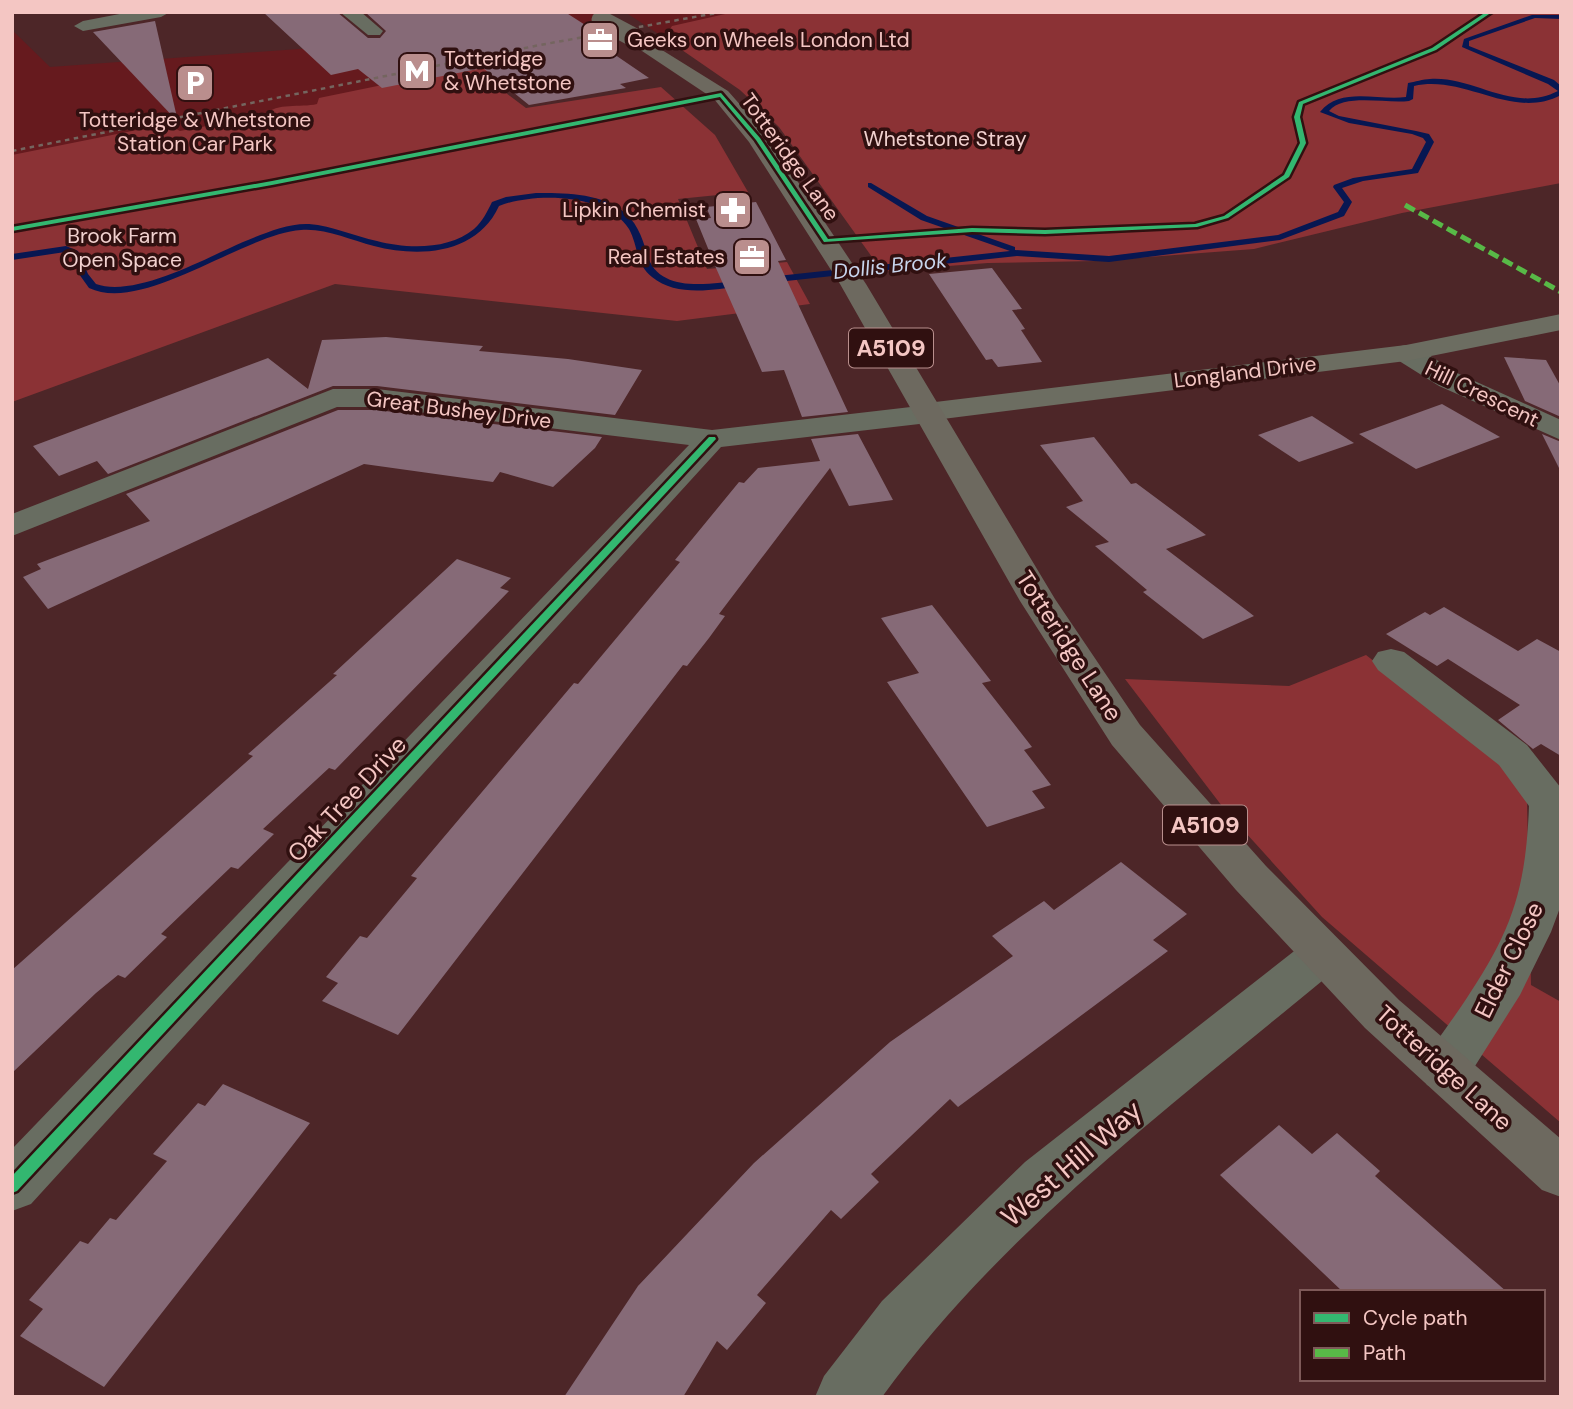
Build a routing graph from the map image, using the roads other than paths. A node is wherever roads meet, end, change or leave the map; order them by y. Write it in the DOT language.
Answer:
graph roads {
  1 [pos="161,12"];
  2 [pos="349,12"];
  3 [pos="595,16"];
  4 [pos="83,26"];
  5 [pos="374,31"];
  6 [pos="1561,322"];
  7 [pos="1406,353"];
  8 [pos="928,413"];
  9 [pos="1561,431"];
  10 [pos="712,439"];
  11 [pos="12,526"];
  12 [pos="1391,662"];
  13 [pos="1323,954"];
  14 [pos="1446,1070"];
  15 [pos="1561,1172"];
  16 [pos="12,1186"];
  17 [pos="845,1397"];
  1 -- 4 [label="street"];
  2 -- 5 [label="street"];
  3 -- 8 [label="main road, Totteridge Lane / A5109, bridge"];
  6 -- 7 [label="street, Longland Drive"];
  7 -- 8 [label="street, Longland Drive"];
  7 -- 9 [label="street, Hill Crescent"];
  8 -- 10 [label="street, Great Bushey Drive"];
  8 -- 13 [label="main road, Totteridge Lane / A5109"];
  10 -- 11 [label="street, Great Bushey Drive"];
  10 -- 16 [label="street, Oak Tree Drive"];
  12 -- 14 [label="street, Elder Close"];
  13 -- 14 [label="main road, Totteridge Lane / A5109"];
  13 -- 17 [label="street, West Hill Way"];
  14 -- 15 [label="main road, Totteridge Lane / A5109"];
}
